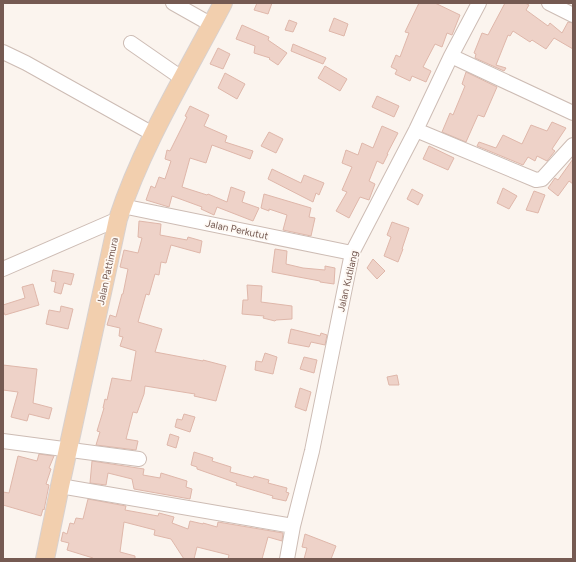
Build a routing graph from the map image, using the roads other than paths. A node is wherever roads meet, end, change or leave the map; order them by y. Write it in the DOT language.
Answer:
graph roads {
  1 [pos="173,3"];
  2 [pos="223,3"];
  3 [pos="479,3"];
  4 [pos="549,3"];
  5 [pos="573,15"];
  6 [pos="212,25"];
  7 [pos="131,43"];
  8 [pos="3,52"];
  9 [pos="451,56"];
  10 [pos="183,79"];
  11 [pos="573,112"];
  12 [pos="416,130"];
  13 [pos="153,134"];
  14 [pos="573,145"];
  15 [pos="120,213"];
  16 [pos="352,253"];
  17 [pos="5,265"];
  18 [pos="3,441"];
  19 [pos="68,450"];
  20 [pos="139,459"];
  21 [pos="60,486"];
  22 [pos="293,526"];
  23 [pos="45,559"];
  24 [pos="286,559"];
  1 -- 6 [label="street"];
  2 -- 6 [label="main road, Jalan Pattimura"];
  3 -- 9 [label="street, Jalan Kutilang"];
  4 -- 5 [label="street"];
  6 -- 10 [label="main road, Jalan Pattimura"];
  7 -- 10 [label="street"];
  8 -- 13 [label="street"];
  9 -- 11 [label="street"];
  9 -- 12 [label="street, Jalan Kutilang"];
  10 -- 13 [label="main road, Jalan Pattimura"];
  12 -- 14 [label="street"];
  12 -- 16 [label="street, Jalan Kutilang"];
  13 -- 15 [label="main road, Jalan Pattimura"];
  15 -- 16 [label="street, Jalan Perkutut"];
  15 -- 17 [label="street"];
  15 -- 19 [label="main road, Jalan Pattimura"];
  16 -- 22 [label="street, Jalan Kutilang"];
  18 -- 19 [label="street"];
  19 -- 20 [label="street"];
  19 -- 21 [label="main road, Jalan Pattimura"];
  21 -- 22 [label="street"];
  21 -- 23 [label="main road, Jalan Pattimura"];
  22 -- 24 [label="street, Jalan Kutilang"];
}
